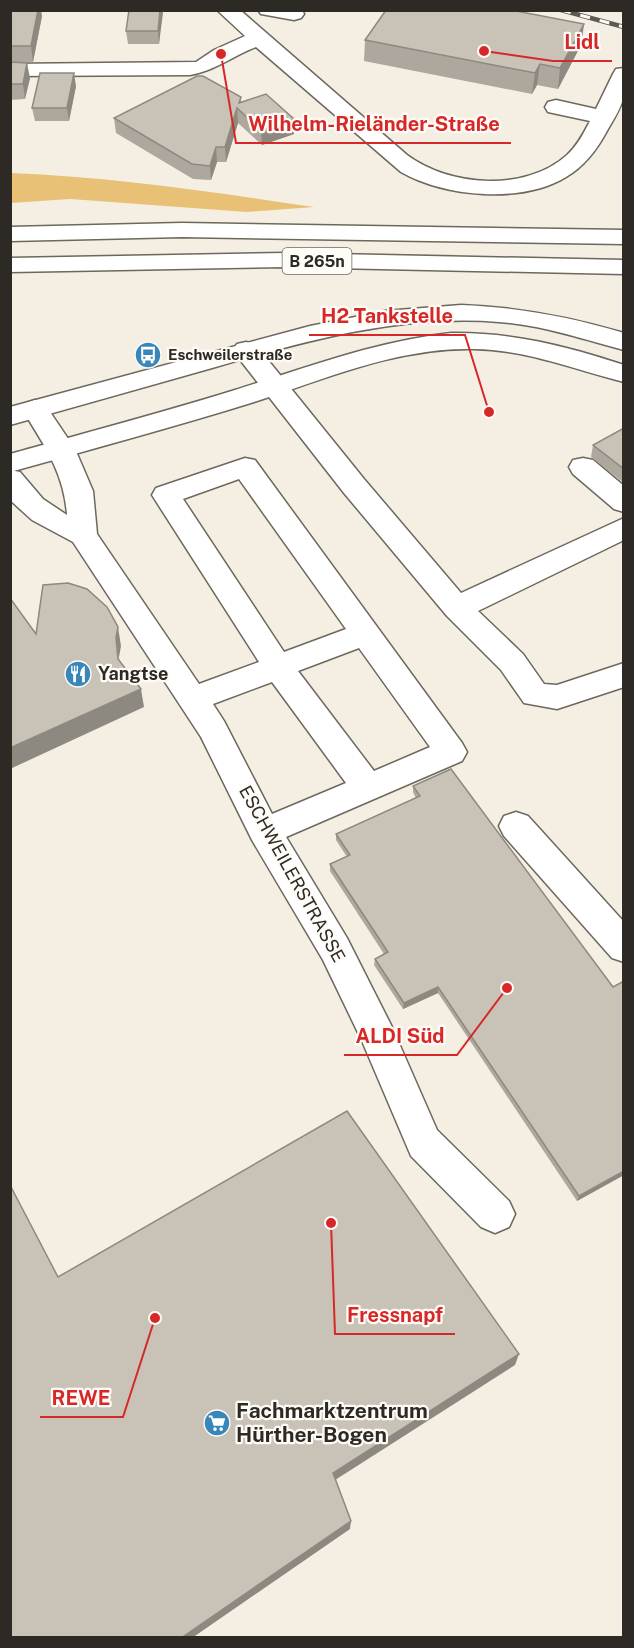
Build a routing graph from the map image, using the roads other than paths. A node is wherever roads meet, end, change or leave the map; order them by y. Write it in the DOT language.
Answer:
graph roads {
  1 [pos="268,10"];
  2 [pos="235,11"];
  3 [pos="294,14"];
  4 [pos="260,38"];
  5 [pos="10,70"];
  6 [pos="624,74"];
  7 [pos="556,107"];
  8 [pos="602,117"];
  9 [pos="10,234"];
  10 [pos="624,237"];
  11 [pos="10,265"];
  12 [pos="624,267"];
  13 [pos="624,342"];
  14 [pos="246,350"];
  15 [pos="624,374"];
  16 [pos="276,386"];
  17 [pos="23,413"];
  18 [pos="61,449"];
  19 [pos="10,463"];
  20 [pos="583,467"];
  21 [pos="10,479"];
  22 [pos="624,502"];
  23 [pos="624,528"];
  24 [pos="83,534"];
  25 [pos="457,608"];
  26 [pos="366,633"];
  27 [pos="278,667"];
  28 [pos="624,675"];
  29 [pos="194,699"];
  30 [pos="367,787"];
  31 [pos="516,826"];
  32 [pos="264,830"];
  33 [pos="624,947"];
  34 [pos="495,1214"];
  1 -- 3 [label="main road"];
  2 -- 4 [label="main road"];
  4 -- 5 [label="main road"];
  4 -- 8 [label="main road"];
  6 -- 8 [label="main road"];
  7 -- 8 [label="main road"];
  9 -- 10 [label="main road, B 265n"];
  11 -- 12 [label="main road, B 265n"];
  13 -- 14 [label="main road"];
  14 -- 16 [label="main road"];
  14 -- 17 [label="main road"];
  15 -- 16 [label="main road"];
  16 -- 18 [label="main road"];
  16 -- 25 [label="main road"];
  17 -- 18 [label="main road, ESCHWEILERSTRASSE"];
  18 -- 19 [label="main road"];
  18 -- 24 [label="main road, ESCHWEILERSTRASSE"];
  20 -- 22 [label="main road"];
  21 -- 24 [label="main road"];
  23 -- 25 [label="main road"];
  24 -- 29 [label="main road, ESCHWEILERSTRASSE"];
  25 -- 28 [label="main road"];
  26 -- 27 [label="main road"];
  26 -- 27 [label="main road"];
  26 -- 30 [label="main road"];
  27 -- 29 [label="main road"];
  27 -- 30 [label="main road"];
  29 -- 32 [label="main road, ESCHWEILERSTRASSE"];
  30 -- 32 [label="main road"];
  31 -- 33 [label="main road"];
  32 -- 34 [label="main road, ESCHWEILERSTRASSE"];
}
